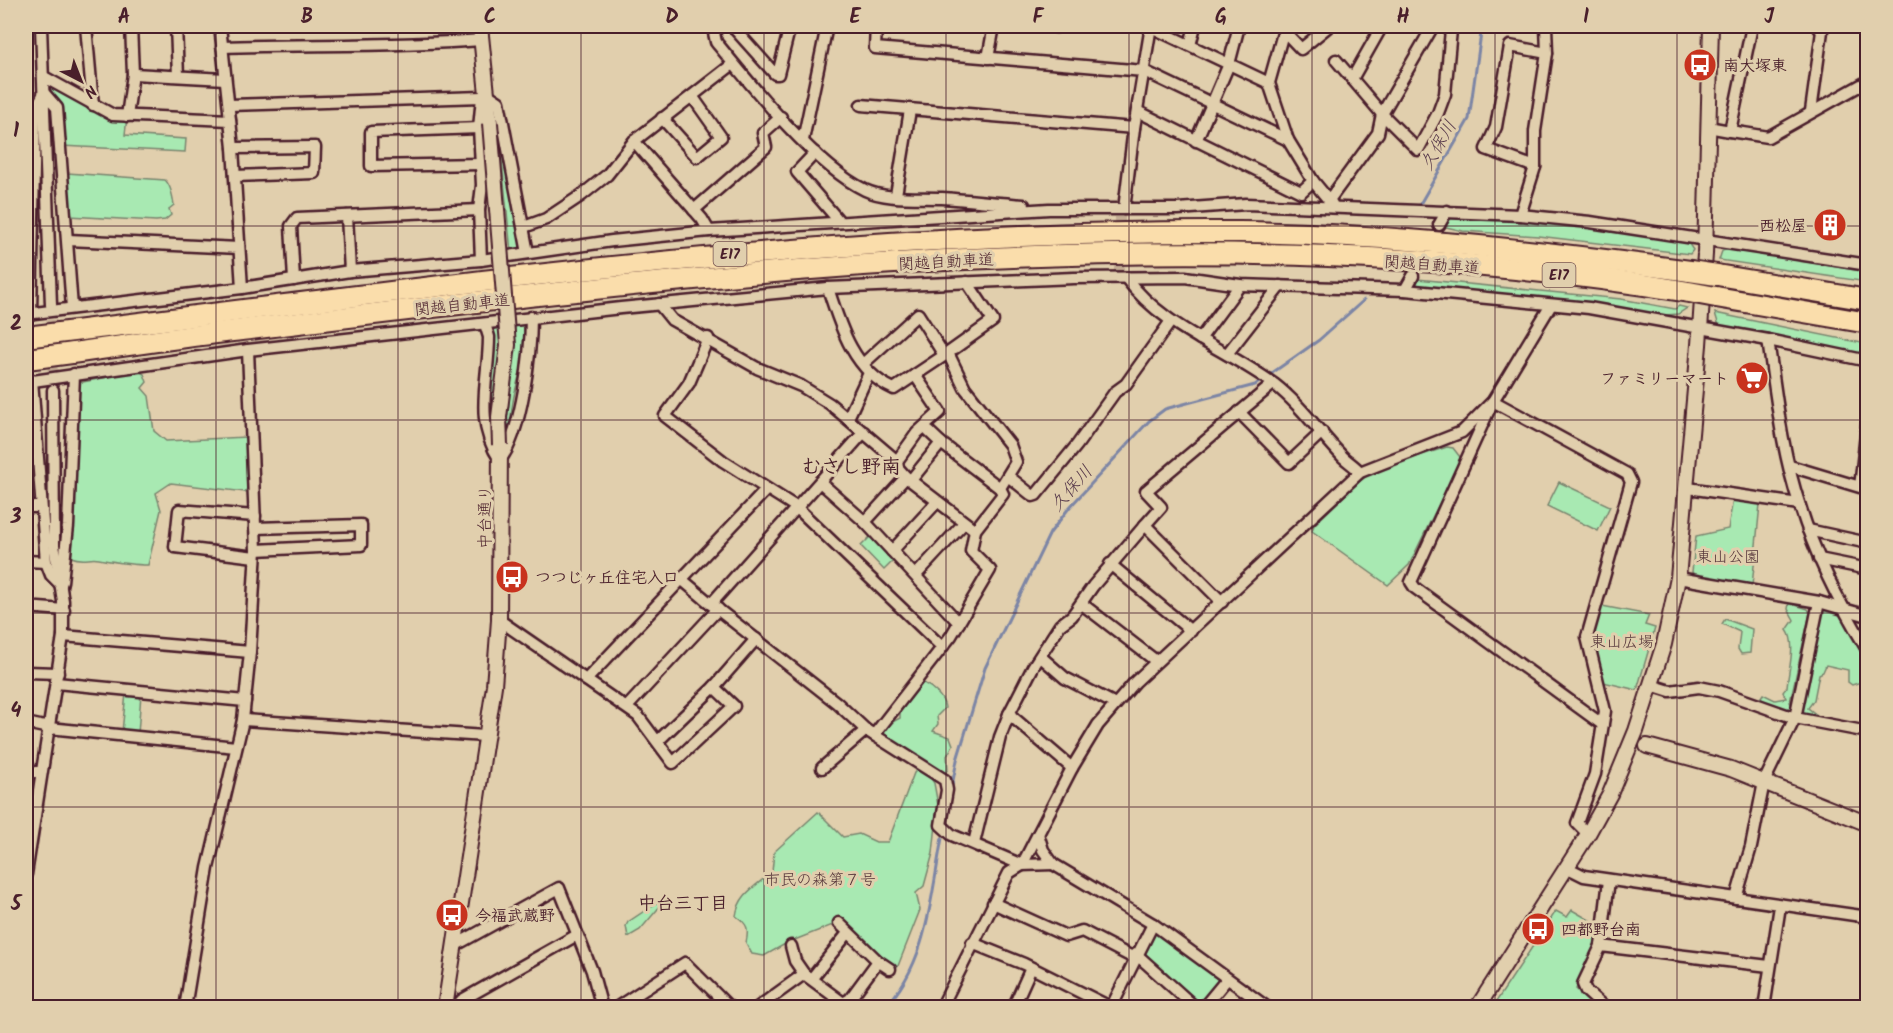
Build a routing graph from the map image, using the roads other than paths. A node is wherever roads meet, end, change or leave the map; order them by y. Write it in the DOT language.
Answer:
graph roads {
  1 [pos="41,26"];
  2 [pos="86,26"];
  3 [pos="131,26"];
  4 [pos="176,26"];
  5 [pos="220,26"];
  6 [pos="480,26"];
  7 [pos="719,26"];
  8 [pos="732,26"];
  9 [pos="790,26"];
  10 [pos="827,26"];
  11 [pos="876,26"];
  12 [pos="994,26"];
  13 [pos="1151,26"];
  14 [pos="1196,26"];
  15 [pos="1239,26"];
  16 [pos="1329,26"];
  17 [pos="1382,26"];
  18 [pos="1433,26"];
  19 [pos="1448,26"];
  20 [pos="1546,26"];
  21 [pos="1711,26"];
  22 [pos="1752,26"];
  23 [pos="1817,26"];
  24 [pos="1284,28"];
  25 [pos="481,40"];
  26 [pos="1190,45"];
  27 [pos="222,47"];
  28 [pos="1547,53"];
  29 [pos="988,58"];
  30 [pos="1336,60"];
  31 [pos="733,64"];
  32 [pos="1229,64"];
  33 [pos="1144,71"];
  34 [pos="133,74"];
  35 [pos="178,76"];
  36 [pos="44,77"];
  37 [pos="225,79"];
  38 [pos="1352,79"];
  39 [pos="1868,81"];
  40 [pos="1269,83"];
  41 [pos="45,93"];
  42 [pos="484,95"];
  43 [pos="692,96"];
  44 [pos="1212,104"];
  45 [pos="93,105"];
  46 [pos="229,105"];
  47 [pos="861,105"];
  48 [pos="910,110"];
  49 [pos="1137,111"];
  50 [pos="1812,111"];
  51 [pos="1382,114"];
  52 [pos="127,116"];
  53 [pos="30,117"];
  54 [pos="781,117"];
  55 [pos="662,118"];
  56 [pos="230,120"];
  57 [pos="485,125"];
  58 [pos="1708,127"];
  59 [pos="1134,128"];
  60 [pos="1730,131"];
  61 [pos="804,140"];
  62 [pos="1288,140"];
  63 [pos="634,141"];
  64 [pos="1196,141"];
  65 [pos="233,147"];
  66 [pos="815,153"];
  67 [pos="31,154"];
  68 [pos="482,164"];
  69 [pos="1535,167"];
  70 [pos="235,176"];
  71 [pos="1313,181"];
  72 [pos="896,195"];
  73 [pos="30,202"];
  74 [pos="1331,203"];
  75 [pos="1043,209"];
  76 [pos="478,210"];
  77 [pos="694,210"];
  78 [pos="1121,211"];
  79 [pos="1447,211"];
  80 [pos="1520,215"];
  81 [pos="347,216"];
  82 [pos="839,221"];
  83 [pos="1439,225"];
  84 [pos="524,227"];
  85 [pos="709,231"];
  86 [pos="68,240"];
  87 [pos="1705,242"];
  88 [pos="239,248"];
  89 [pos="528,253"];
  90 [pos="482,260"];
  91 [pos="1868,265"];
  92 [pos="350,271"];
  93 [pos="1121,276"];
  94 [pos="1413,276"];
  95 [pos="294,280"];
  96 [pos="967,282"];
  97 [pos="1240,285"];
  98 [pos="1280,286"];
  99 [pos="242,288"];
  100 [pos="828,288"];
  101 [pos="1406,290"];
  102 [pos="1868,299"];
  103 [pos="659,304"];
  104 [pos="51,305"];
  105 [pos="1551,305"];
  106 [pos="72,308"];
  107 [pos="28,314"];
  108 [pos="531,317"];
  109 [pos="1171,321"];
  110 [pos="485,324"];
  111 [pos="1868,324"];
  112 [pos="1700,329"];
  113 [pos="26,337"];
  114 [pos="708,338"];
  115 [pos="1200,339"];
  116 [pos="1768,340"];
  117 [pos="248,350"];
  118 [pos="946,354"];
  119 [pos="1227,354"];
  120 [pos="26,359"];
  121 [pos="1868,361"];
  122 [pos="866,368"];
  123 [pos="74,374"];
  124 [pos="915,375"];
  125 [pos="29,381"];
  126 [pos="1273,384"];
  127 [pos="53,390"];
  128 [pos="1493,401"];
  129 [pos="1239,412"];
  130 [pos="1868,416"];
  131 [pos="848,418"];
  132 [pos="924,427"];
  133 [pos="864,432"];
  134 [pos="1322,432"];
  135 [pos="941,443"];
  136 [pos="26,446"];
  137 [pos="38,447"];
  138 [pos="500,460"];
  139 [pos="897,461"];
  140 [pos="1790,466"];
  141 [pos="1360,471"];
  142 [pos="1008,476"];
  143 [pos="909,478"];
  144 [pos="820,482"];
  145 [pos="1000,488"];
  146 [pos="1688,488"];
  147 [pos="1864,489"];
  148 [pos="766,490"];
  149 [pos="937,502"];
  150 [pos="1799,504"];
  151 [pos="26,507"];
  152 [pos="41,507"];
  153 [pos="796,507"];
  154 [pos="255,516"];
  155 [pos="865,522"];
  156 [pos="964,523"];
  157 [pos="1145,525"];
  158 [pos="255,528"];
  159 [pos="975,530"];
  160 [pos="1808,530"];
  161 [pos="1868,543"];
  162 [pos="892,551"];
  163 [pos="255,553"];
  164 [pos="1819,559"];
  165 [pos="26,561"];
  166 [pos="46,562"];
  167 [pos="1110,564"];
  168 [pos="1868,569"];
  169 [pos="916,575"];
  170 [pos="1678,578"];
  171 [pos="680,579"];
  172 [pos="61,585"];
  173 [pos="1222,602"];
  174 [pos="1819,602"];
  175 [pos="1082,604"];
  176 [pos="26,607"];
  177 [pos="714,607"];
  178 [pos="64,610"];
  179 [pos="1843,610"];
  180 [pos="1868,616"];
  181 [pos="499,620"];
  182 [pos="959,623"];
  183 [pos="1191,631"];
  184 [pos="63,636"];
  185 [pos="756,639"];
  186 [pos="942,647"];
  187 [pos="1868,651"];
  188 [pos="250,652"];
  189 [pos="1041,657"];
  190 [pos="1156,661"];
  191 [pos="26,672"];
  192 [pos="57,678"];
  193 [pos="586,680"];
  194 [pos="1652,685"];
  195 [pos="714,687"];
  196 [pos="244,701"];
  197 [pos="1115,704"];
  198 [pos="627,707"];
  199 [pos="1009,714"];
  200 [pos="1795,717"];
  201 [pos="243,720"];
  202 [pos="26,723"];
  203 [pos="1604,725"];
  204 [pos="49,728"];
  205 [pos="1868,732"];
  206 [pos="870,733"];
  207 [pos="485,736"];
  208 [pos="657,741"];
  209 [pos="1647,746"];
  210 [pos="236,747"];
  211 [pos="822,768"];
  212 [pos="1072,768"];
  213 [pos="26,772"];
  214 [pos="41,772"];
  215 [pos="1764,782"];
  216 [pos="30,824"];
  217 [pos="1868,824"];
  218 [pos="1038,834"];
  219 [pos="1588,834"];
  220 [pos="974,843"];
  221 [pos="1053,864"];
  222 [pos="1022,865"];
  223 [pos="1566,867"];
  224 [pos="26,874"];
  225 [pos="1609,880"];
  226 [pos="1736,898"];
  227 [pos="993,903"];
  228 [pos="1780,906"];
  229 [pos="1868,917"];
  230 [pos="839,923"];
  231 [pos="1153,924"];
  232 [pos="848,933"];
  233 [pos="577,936"];
  234 [pos="972,943"];
  235 [pos="454,946"];
  236 [pos="791,946"];
  237 [pos="1601,946"];
  238 [pos="1135,956"];
  239 [pos="878,961"];
  240 [pos="1769,966"];
  241 [pos="1031,968"];
  242 [pos="890,969"];
  243 [pos="808,976"];
  244 [pos="1227,979"];
  245 [pos="1187,999"];
  246 [pos="842,1005"];
  247 [pos="450,1007"];
  248 [pos="1111,1007"];
  249 [pos="185,1008"];
  250 [pos="602,1008"];
  251 [pos="616,1008"];
  252 [pos="730,1008"];
  253 [pos="757,1008"];
  254 [pos="940,1008"];
  255 [pos="1013,1008"];
  256 [pos="1179,1008"];
  257 [pos="1196,1008"];
  258 [pos="1203,1008"];
  259 [pos="1268,1008"];
  260 [pos="1477,1008"];
  261 [pos="1605,1008"];
  262 [pos="1764,1008"];
  1 -- 36 [label="street"];
  2 -- 45 [label="street"];
  3 -- 34 [label="street"];
  4 -- 35 [label="street"];
  5 -- 27 [label="street"];
  6 -- 25 [label="street, 中台通り"];
  7 -- 31 [label="street"];
  8 -- 9 [label="street"];
  10 -- 61 [label="street"];
  11 -- 29 [label="street"];
  12 -- 29 [label="street"];
  13 -- 26 [label="street"];
  13 -- 33 [label="street"];
  14 -- 26 [label="street"];
  15 -- 32 [label="street"];
  16 -- 24 [label="street"];
  17 -- 38 [label="street"];
  18 -- 51 [label="street"];
  19 -- 51 [label="street"];
  20 -- 28 [label="street"];
  21 -- 58 [label="street"];
  22 -- 60 [label="street"];
  23 -- 50 [label="street"];
  24 -- 40 [label="street"];
  25 -- 27 [label="street"];
  25 -- 42 [label="street, 中台通り"];
  26 -- 32 [label="street"];
  27 -- 37 [label="street"];
  28 -- 69 [label="street"];
  28 -- 69 [label="street"];
  29 -- 33 [label="street"];
  30 -- 38 [label="street"];
  31 -- 43 [label="street"];
  31 -- 54 [label="street"];
  32 -- 40 [label="street"];
  32 -- 44 [label="street"];
  33 -- 44 [label="street"];
  33 -- 49 [label="street"];
  34 -- 35 [label="street"];
  34 -- 52 [label="street"];
  35 -- 37 [label="street"];
  36 -- 41 [label="street"];
  36 -- 45 [label="street"];
  37 -- 46 [label="street"];
  38 -- 51 [label="street"];
  39 -- 50 [label="street"];
  40 -- 62 [label="street"];
  41 -- 53 [label="street"];
  41 -- 86 [label="street"];
  41 -- 104 [label="street"];
  42 -- 46 [label="street"];
  42 -- 57 [label="street, 中台通り"];
  42 -- 84 [label="street"];
  43 -- 55 [label="street"];
  43 -- 55 [label="street"];
  44 -- 62 [label="street"];
  44 -- 64 [label="street"];
  45 -- 52 [label="street"];
  46 -- 56 [label="street"];
  47 -- 48 [label="street"];
  48 -- 59 [label="street"];
  48 -- 72 [label="street"];
  49 -- 59 [label="street"];
  49 -- 64 [label="street"];
  50 -- 60 [label="street"];
  51 -- 74 [label="street"];
  52 -- 56 [label="street"];
  53 -- 67 [label="street"];
  54 -- 61 [label="street"];
  54 -- 77 [label="street"];
  55 -- 63 [label="street"];
  56 -- 65 [label="street"];
  57 -- 68 [label="street"];
  57 -- 68 [label="street"];
  57 -- 138 [label="street, 中台通り, bridge"];
  58 -- 60 [label="street"];
  58 -- 87 [label="street"];
  59 -- 78 [label="street"];
  61 -- 66 [label="street"];
  62 -- 71 [label="street"];
  63 -- 77 [label="street"];
  63 -- 84 [label="street"];
  64 -- 71 [label="street"];
  65 -- 70 [label="street"];
  65 -- 70 [label="street"];
  66 -- 72 [label="street"];
  66 -- 82 [label="street"];
  67 -- 73 [label="street"];
  68 -- 76 [label="street"];
  69 -- 80 [label="street"];
  70 -- 88 [label="street"];
  71 -- 74 [label="street"];
  72 -- 75 [label="street"];
  73 -- 107 [label="street"];
  74 -- 78 [label="street"];
  74 -- 79 [label="street"];
  75 -- 78 [label="street"];
  75 -- 82 [label="street"];
  76 -- 81 [label="street"];
  76 -- 90 [label="street"];
  77 -- 85 [label="street"];
  79 -- 80 [label="street"];
  79 -- 83 [label="street"];
  80 -- 87 [label="street"];
  81 -- 92 [label="street"];
  81 -- 95 [label="street"];
  82 -- 85 [label="street"];
  84 -- 89 [label="street"];
  85 -- 89 [label="street"];
  86 -- 88 [label="street"];
  86 -- 106 [label="street"];
  87 -- 91 [label="street"];
  87 -- 112 [label="street"];
  88 -- 99 [label="street"];
  89 -- 90 [label="street"];
  90 -- 92 [label="street"];
  92 -- 95 [label="street"];
  93 -- 96 [label="street"];
  93 -- 97 [label="street"];
  93 -- 109 [label="street"];
  94 -- 101 [label="street"];
  95 -- 99 [label="street"];
  96 -- 100 [label="street"];
  96 -- 118 [label="street"];
  97 -- 98 [label="street"];
  97 -- 115 [label="street"];
  98 -- 101 [label="street"];
  98 -- 119 [label="street"];
  99 -- 106 [label="street"];
  100 -- 103 [label="street"];
  100 -- 122 [label="street"];
  101 -- 105 [label="street"];
  102 -- 113 [label="highway, 関越自動車道 / E17, bridge"];
  103 -- 108 [label="street"];
  103 -- 114 [label="street"];
  105 -- 112 [label="street"];
  105 -- 128 [label="street"];
  106 -- 107 [label="street"];
  108 -- 110 [label="street"];
  108 -- 138 [label="street"];
  109 -- 115 [label="street"];
  109 -- 142 [label="street"];
  110 -- 117 [label="street"];
  110 -- 138 [label="street"];
  111 -- 120 [label="highway, 関越自動車道 / E17, bridge"];
  112 -- 116 [label="street"];
  112 -- 146 [label="street"];
  114 -- 131 [label="street"];
  114 -- 148 [label="street"];
  115 -- 119 [label="street"];
  116 -- 121 [label="street"];
  116 -- 140 [label="street"];
  117 -- 123 [label="street"];
  117 -- 154 [label="street"];
  118 -- 122 [label="street"];
  118 -- 124 [label="street"];
  118 -- 142 [label="street"];
  119 -- 126 [label="street"];
  122 -- 124 [label="street"];
  122 -- 131 [label="street"];
  123 -- 125 [label="street"];
  123 -- 172 [label="street"];
  124 -- 132 [label="street"];
  125 -- 137 [label="street"];
  126 -- 129 [label="street"];
  126 -- 134 [label="street"];
  127 -- 172 [label="street"];
  128 -- 141 [label="street"];
  128 -- 203 [label="street"];
  128 -- 203 [label="street"];
  129 -- 134 [label="street"];
  129 -- 157 [label="street"];
  130 -- 147 [label="street"];
  131 -- 133 [label="street"];
  132 -- 135 [label="street"];
  132 -- 139 [label="street"];
  133 -- 139 [label="street"];
  133 -- 144 [label="street"];
  134 -- 141 [label="street"];
  135 -- 143 [label="street"];
  135 -- 145 [label="street"];
  136 -- 137 [label="street"];
  137 -- 152 [label="street"];
  138 -- 181 [label="street, 中台通り"];
  139 -- 143 [label="street"];
  140 -- 147 [label="street"];
  140 -- 150 [label="street"];
  141 -- 173 [label="street"];
  142 -- 145 [label="street"];
  143 -- 149 [label="street"];
  143 -- 155 [label="street"];
  144 -- 153 [label="street"];
  144 -- 155 [label="street"];
  145 -- 159 [label="street"];
  146 -- 150 [label="street"];
  146 -- 170 [label="street"];
  148 -- 153 [label="street"];
  148 -- 171 [label="street"];
  149 -- 156 [label="street"];
  149 -- 162 [label="street"];
  150 -- 160 [label="street"];
  151 -- 152 [label="street"];
  152 -- 166 [label="street"];
  153 -- 177 [label="street"];
  153 -- 186 [label="street"];
  154 -- 158 [label="street"];
  154 -- 163 [label="street"];
  155 -- 162 [label="street"];
  156 -- 159 [label="street"];
  156 -- 169 [label="street"];
  157 -- 167 [label="street"];
  157 -- 173 [label="street"];
  158 -- 163 [label="street"];
  158 -- 163 [label="street"];
  159 -- 182 [label="street"];
  160 -- 161 [label="street"];
  160 -- 164 [label="street"];
  162 -- 169 [label="street"];
  163 -- 188 [label="street"];
  164 -- 168 [label="street"];
  164 -- 179 [label="street"];
  165 -- 166 [label="street"];
  166 -- 172 [label="street"];
  167 -- 175 [label="street"];
  167 -- 183 [label="street"];
  169 -- 182 [label="street"];
  170 -- 174 [label="street"];
  170 -- 194 [label="street"];
  171 -- 177 [label="street"];
  171 -- 193 [label="street"];
  172 -- 178 [label="street"];
  173 -- 183 [label="street"];
  174 -- 179 [label="street"];
  174 -- 200 [label="street"];
  175 -- 189 [label="street"];
  175 -- 190 [label="street"];
  176 -- 178 [label="street"];
  177 -- 185 [label="street"];
  177 -- 198 [label="street"];
  178 -- 184 [label="street"];
  179 -- 180 [label="street"];
  179 -- 187 [label="street"];
  181 -- 193 [label="street"];
  181 -- 207 [label="street, 中台通り"];
  182 -- 186 [label="street"];
  183 -- 190 [label="street"];
  184 -- 188 [label="street"];
  184 -- 192 [label="street"];
  185 -- 195 [label="street"];
  185 -- 206 [label="street"];
  186 -- 206 [label="street"];
  188 -- 196 [label="street"];
  189 -- 197 [label="street"];
  189 -- 199 [label="street"];
  190 -- 197 [label="street"];
  191 -- 192 [label="street"];
  192 -- 196 [label="street"];
  192 -- 204 [label="street"];
  193 -- 198 [label="street"];
  194 -- 200 [label="street"];
  194 -- 219 [label="street"];
  195 -- 208 [label="street"];
  195 -- 208 [label="street"];
  196 -- 201 [label="street"];
  197 -- 212 [label="street"];
  198 -- 208 [label="street"];
  199 -- 212 [label="street"];
  199 -- 220 [label="street"];
  200 -- 205 [label="street"];
  200 -- 215 [label="street"];
  201 -- 207 [label="street"];
  201 -- 210 [label="street"];
  202 -- 204 [label="street"];
  203 -- 219 [label="street"];
  204 -- 210 [label="street"];
  204 -- 214 [label="street"];
  206 -- 211 [label="street"];
  206 -- 220 [label="street"];
  207 -- 235 [label="street, 中台通り"];
  209 -- 215 [label="street"];
  210 -- 249 [label="street"];
  212 -- 218 [label="street"];
  213 -- 214 [label="street"];
  214 -- 216 [label="street"];
  215 -- 217 [label="street"];
  215 -- 226 [label="street"];
  216 -- 224 [label="street"];
  218 -- 221 [label="street"];
  218 -- 222 [label="street"];
  219 -- 223 [label="street"];
  220 -- 222 [label="street"];
  221 -- 222 [label="street"];
  221 -- 231 [label="street"];
  222 -- 227 [label="street"];
  223 -- 225 [label="street"];
  223 -- 260 [label="street"];
  225 -- 226 [label="street"];
  225 -- 237 [label="street"];
  226 -- 228 [label="street"];
  227 -- 234 [label="street"];
  227 -- 238 [label="street"];
  228 -- 229 [label="street"];
  228 -- 240 [label="street"];
  230 -- 232 [label="street"];
  231 -- 238 [label="street"];
  231 -- 244 [label="street"];
  232 -- 239 [label="street"];
  232 -- 243 [label="street"];
  233 -- 235 [label="street"];
  233 -- 247 [label="street"];
  233 -- 250 [label="street"];
  234 -- 241 [label="street"];
  234 -- 254 [label="street"];
  235 -- 247 [label="street, 中台通り"];
  236 -- 243 [label="street"];
  237 -- 240 [label="street"];
  237 -- 261 [label="street"];
  238 -- 245 [label="street"];
  238 -- 248 [label="street"];
  239 -- 242 [label="street"];
  239 -- 246 [label="street"];
  240 -- 262 [label="street"];
  241 -- 248 [label="street"];
  241 -- 255 [label="street"];
  243 -- 246 [label="street"];
  243 -- 253 [label="street"];
  244 -- 258 [label="street"];
  244 -- 259 [label="street"];
  245 -- 256 [label="street"];
  245 -- 257 [label="street"];
  251 -- 252 [label="street"];
}
